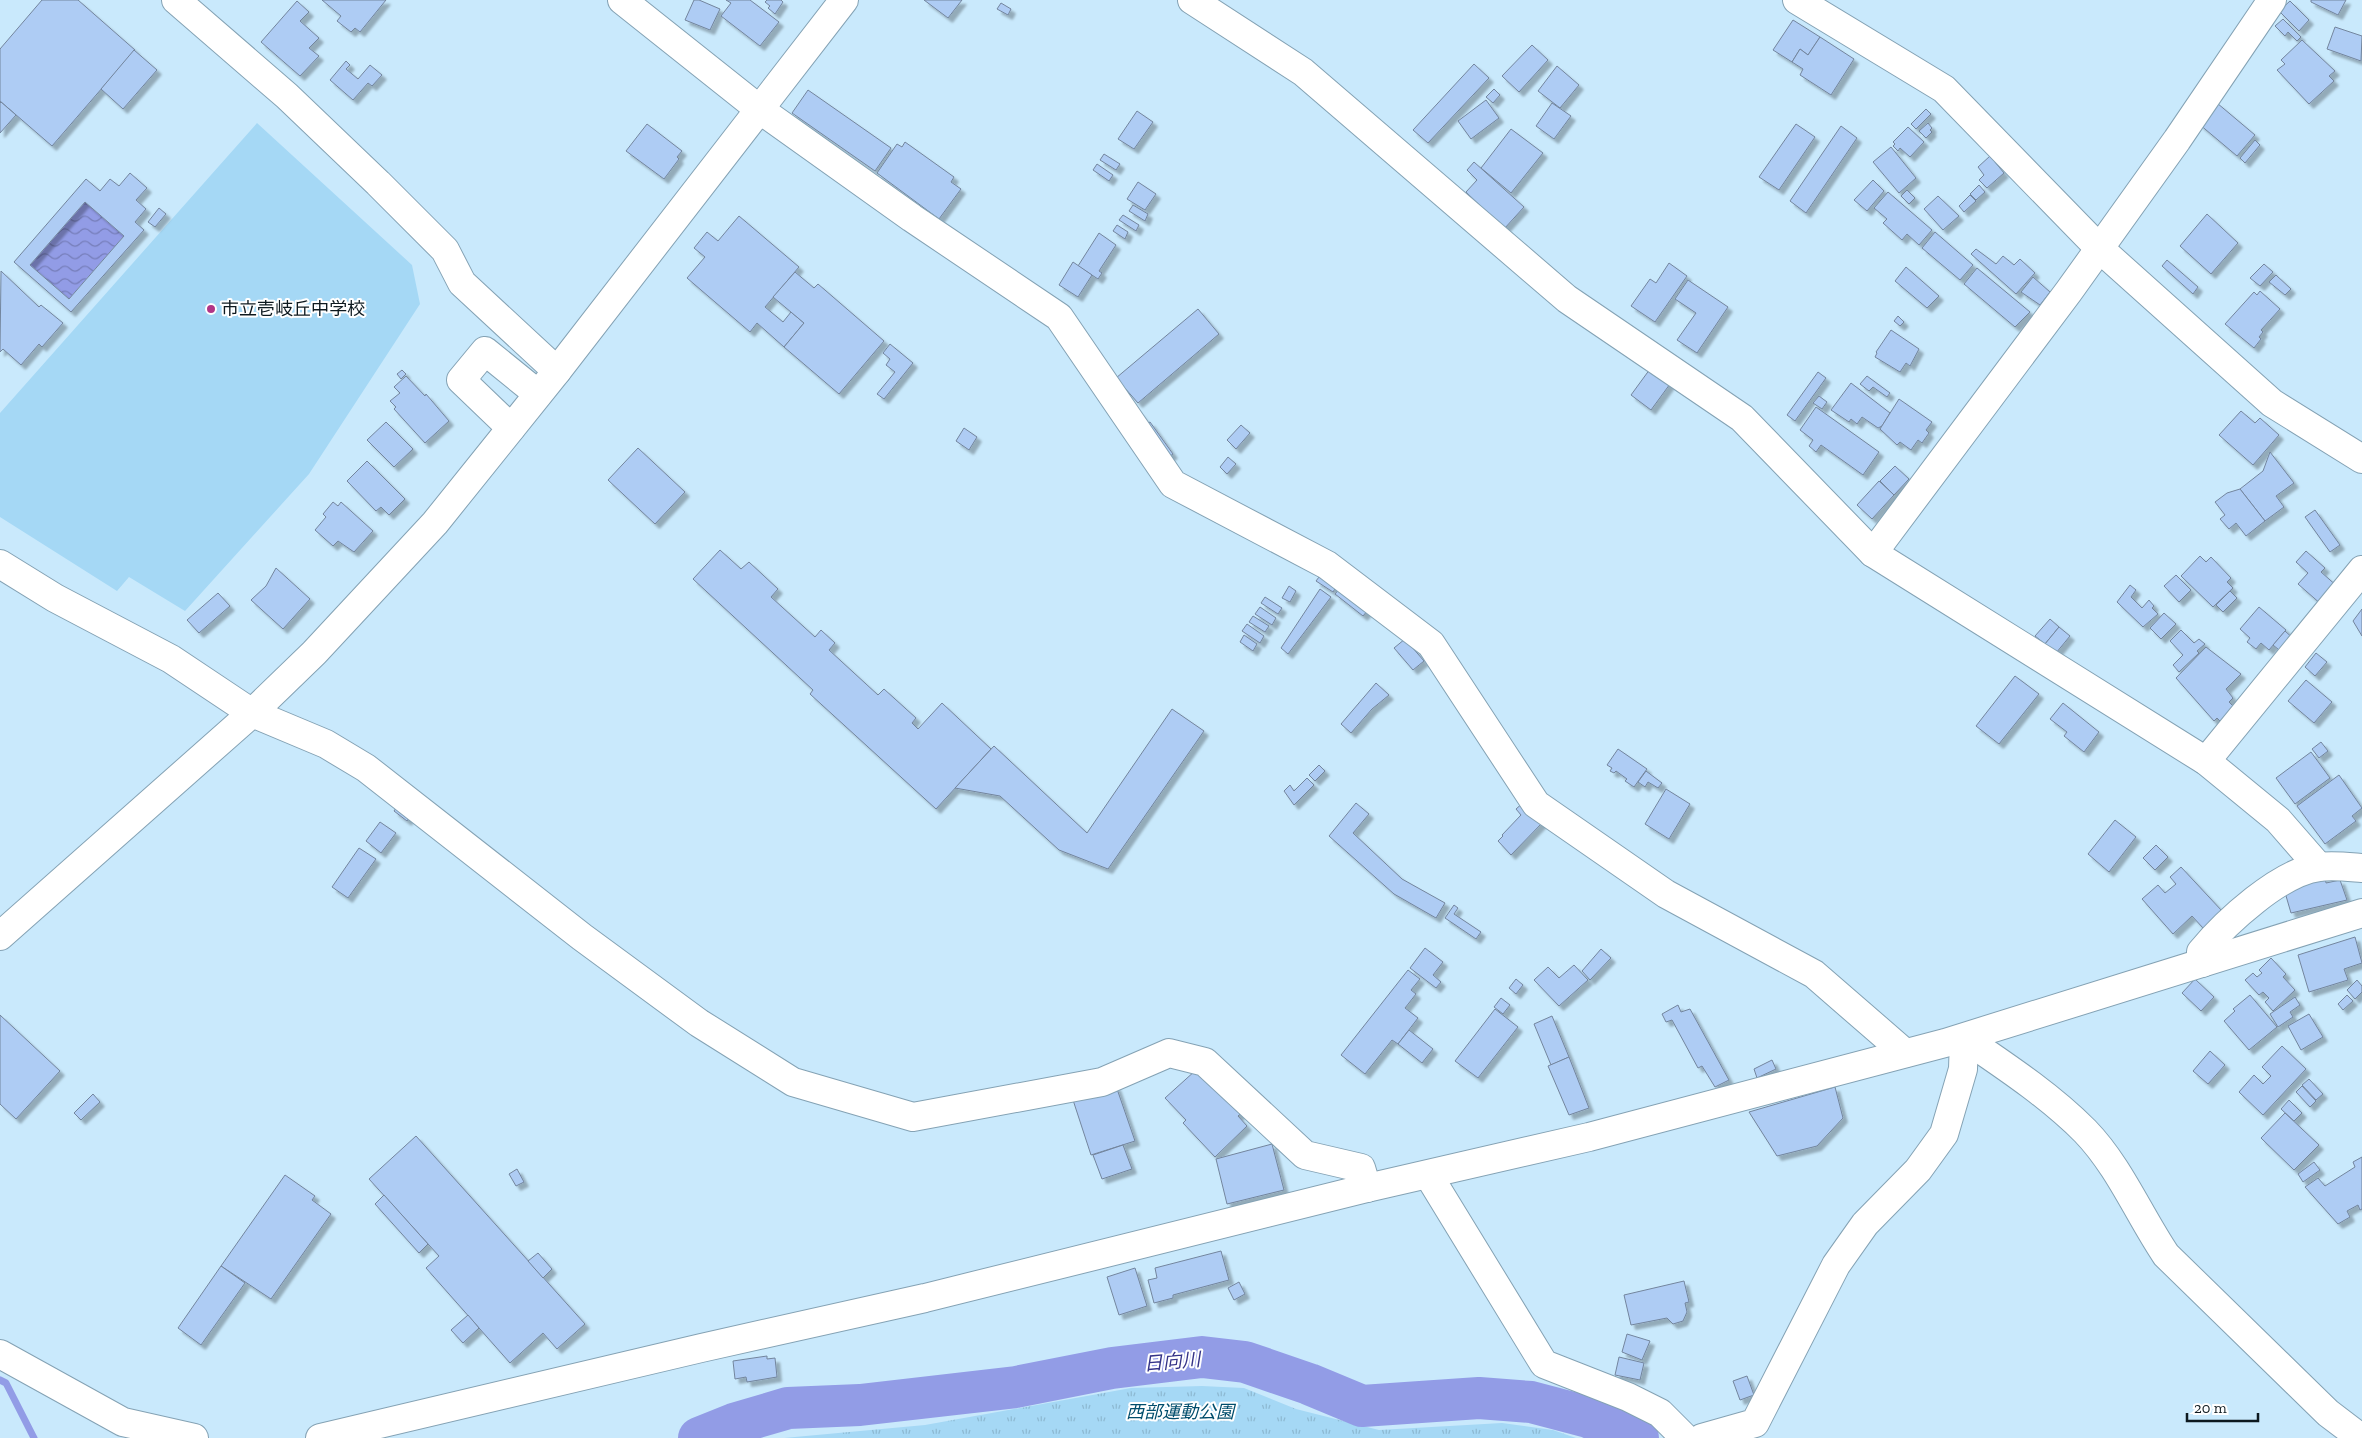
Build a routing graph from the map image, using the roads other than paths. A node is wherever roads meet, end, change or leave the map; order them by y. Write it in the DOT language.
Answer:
graph roads {
  1 [pos="176,0"];
  2 [pos="622,0"];
  3 [pos="844,0"];
  4 [pos="1192,0"];
  5 [pos="1797,0"];
  6 [pos="2272,0"];
  7 [pos="759,109"];
  8 [pos="2099,248"];
  9 [pos="557,370"];
  10 [pos="538,394"];
  11 [pos="511,428"];
  12 [pos="2362,459"];
  13 [pos="1873,554"];
  14 [pos="0,564"];
  15 [pos="2362,570"];
  16 [pos="252,713"];
  17 [pos="2206,760"];
  18 [pos="2319,866"];
  19 [pos="2362,868"];
  20 [pos="2362,914"];
  21 [pos="0,936"];
  22 [pos="2202,963"];
  23 [pos="1964,1038"];
  24 [pos="1905,1053"];
  25 [pos="1429,1176"];
  26 [pos="1367,1188"];
  27 [pos="0,1354"];
  28 [pos="1763,1430"];
  29 [pos="194,1438"];
  30 [pos="320,1438"];
  31 [pos="1685,1438"];
  32 [pos="1702,1438"];
  33 [pos="2361,1438"];
  1 -- 9 [label="street"];
  2 -- 7 [label="street"];
  3 -- 7 [label="street"];
  4 -- 13 [label="street"];
  5 -- 8 [label="street"];
  6 -- 8 [label="street"];
  7 -- 9 [label="street"];
  7 -- 24 [label="street"];
  8 -- 12 [label="street"];
  8 -- 13 [label="street"];
  9 -- 10 [label="street"];
  10 -- 11 [label="street"];
  10 -- 11 [label="street"];
  11 -- 16 [label="street"];
  13 -- 17 [label="street"];
  14 -- 16 [label="street"];
  15 -- 17 [label="street"];
  16 -- 21 [label="street"];
  16 -- 26 [label="street"];
  17 -- 18 [label="street"];
  18 -- 19 [label="street"];
  18 -- 22 [label="street"];
  20 -- 22 [label="street"];
  22 -- 23 [label="street"];
  23 -- 24 [label="street"];
  23 -- 28 [label="street"];
  23 -- 33 [label="street"];
  24 -- 25 [label="street"];
  25 -- 26 [label="street"];
  25 -- 31 [label="street"];
  26 -- 30 [label="street"];
  27 -- 29 [label="street"];
  28 -- 32 [label="street"];
}
